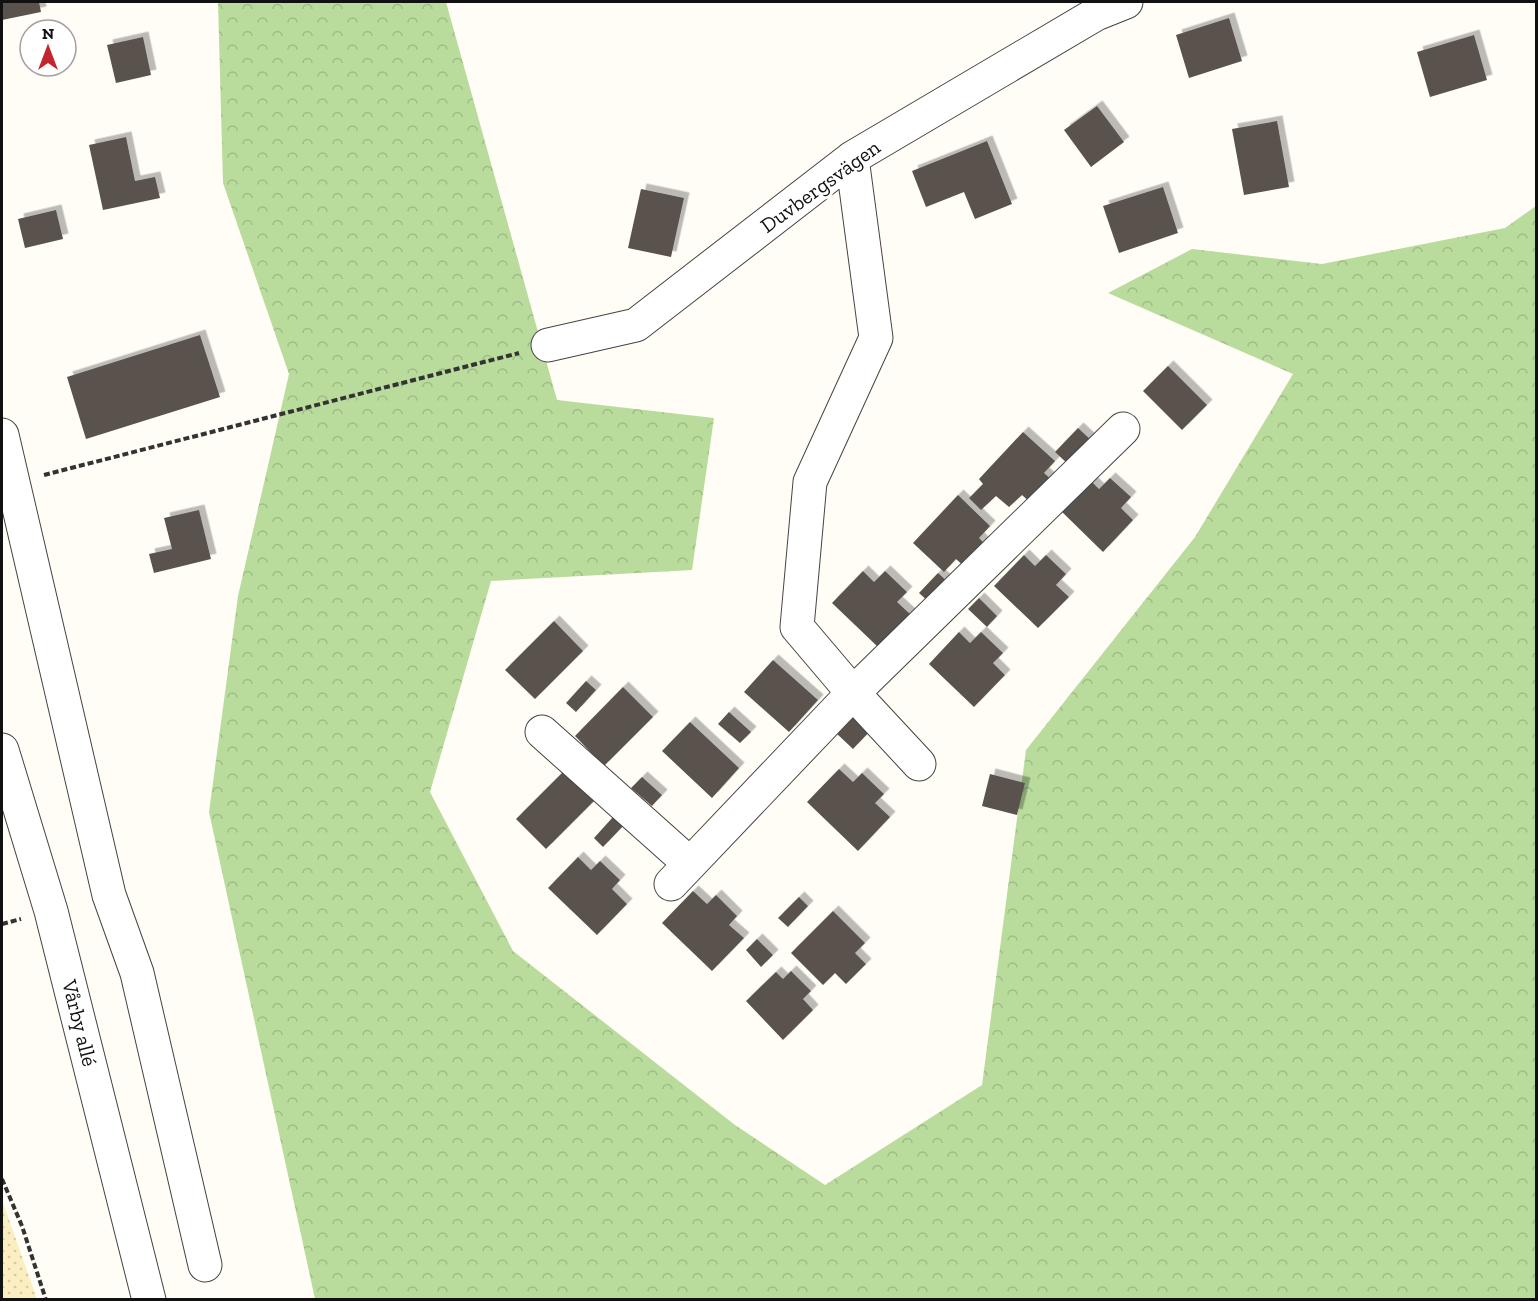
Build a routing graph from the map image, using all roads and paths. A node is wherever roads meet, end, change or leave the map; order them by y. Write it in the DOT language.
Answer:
graph roads {
  1 [pos="1126,2"];
  2 [pos="852,158"];
  3 [pos="548,345"];
  4 [pos="1123,429"];
  5 [pos="2,435"];
  6 [pos="7,485"];
  7 [pos="853,693"];
  8 [pos="542,732"];
  9 [pos="2,750"];
  10 [pos="919,764"];
  11 [pos="2,1179"];
  12 [pos="205,1265"];
  13 [pos="46,1299"];
  14 [pos="149,1299"];
  1 -- 2 [label="street, Duvbergsvägen"];
  2 -- 3 [label="street, Duvbergsvägen"];
  2 -- 7 [label="street"];
  3 -- 6 [label="path"];
  4 -- 7 [label="street"];
  5 -- 6 [label="street"];
  6 -- 12 [label="street"];
  7 -- 8 [label="street"];
  7 -- 10 [label="street"];
  9 -- 14 [label="street, Vårby allé"];
  11 -- 13 [label="path"];
}
